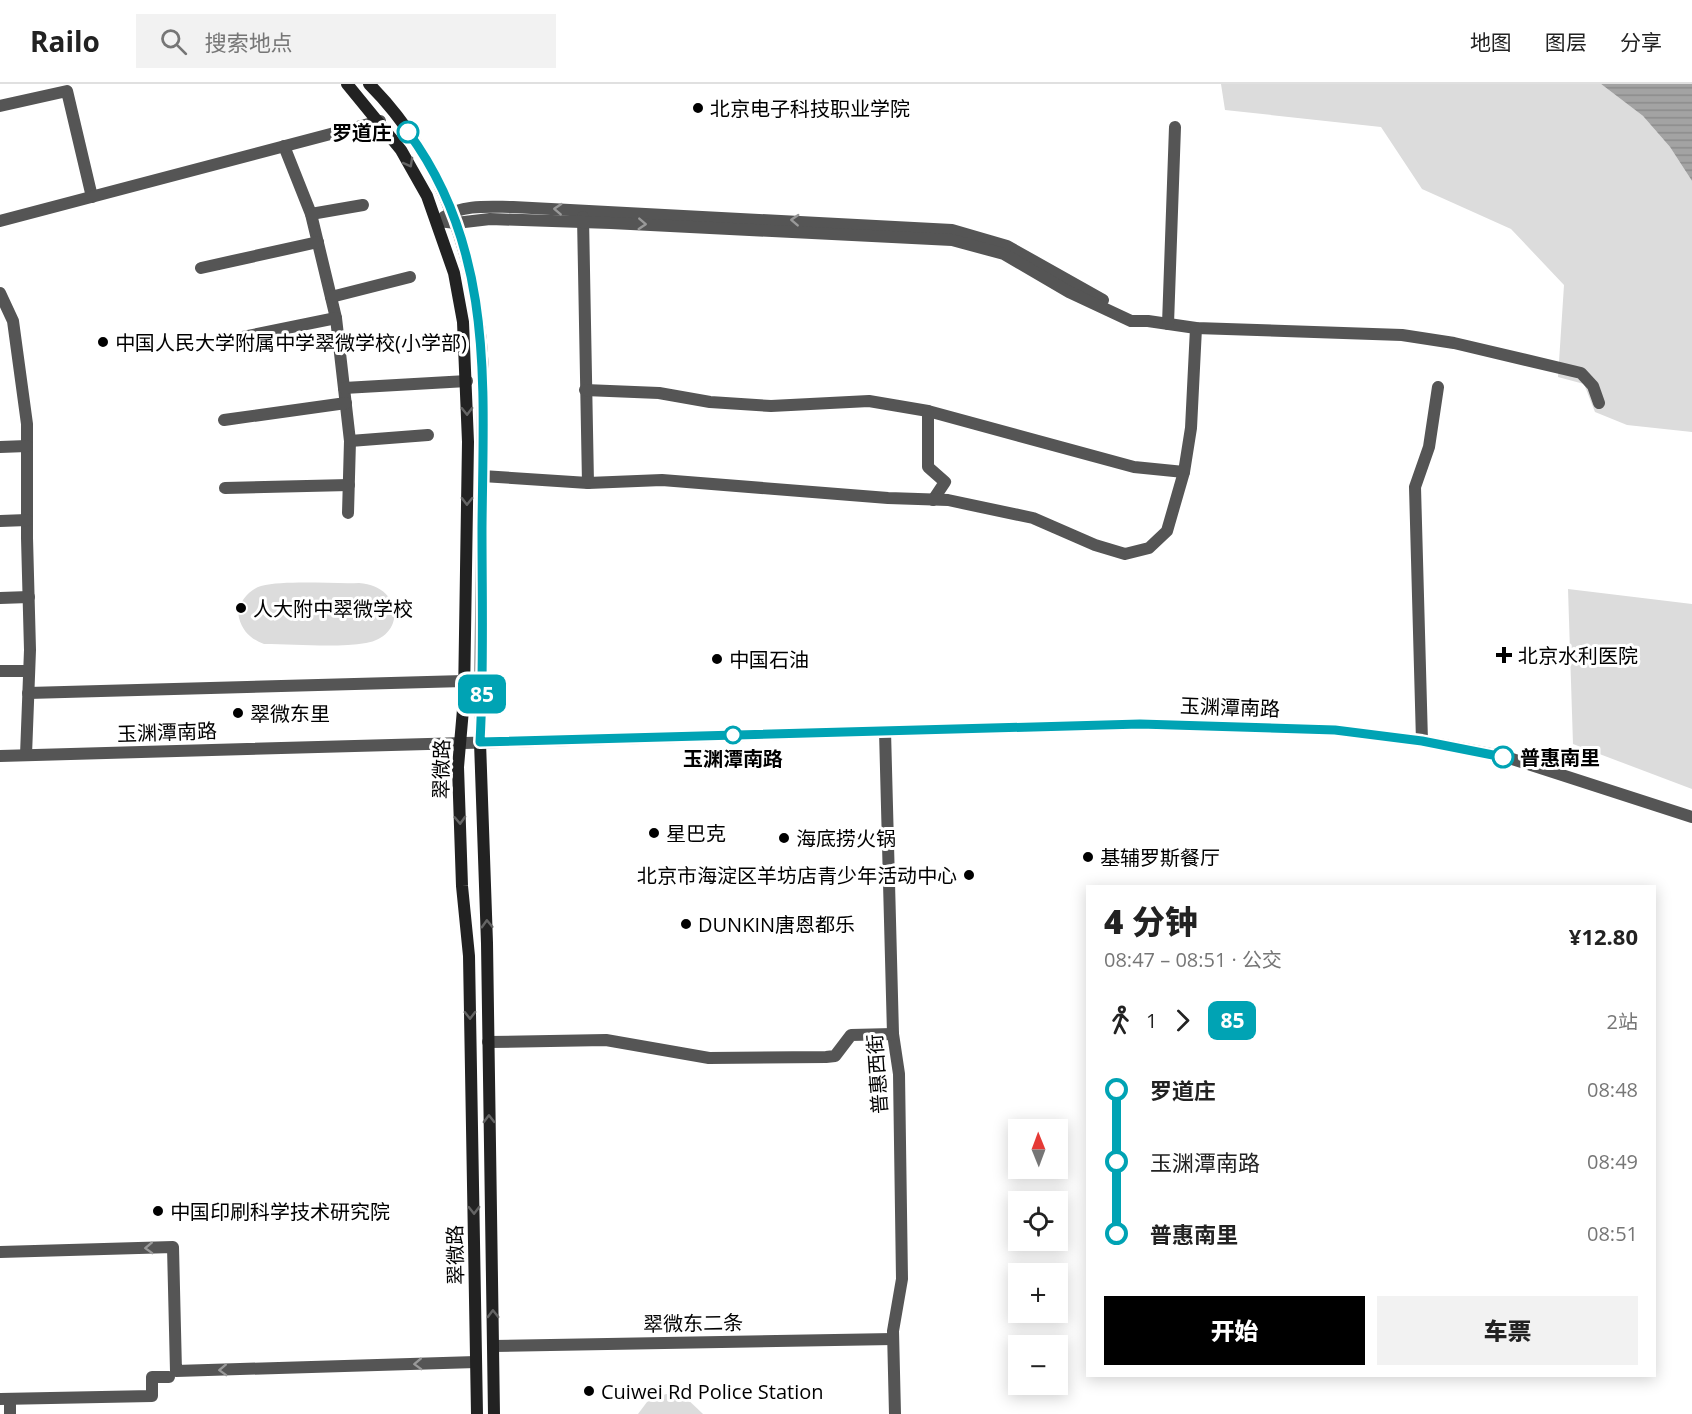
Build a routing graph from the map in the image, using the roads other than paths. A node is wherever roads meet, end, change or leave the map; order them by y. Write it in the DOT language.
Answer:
graph roads {
  1 [pos="347,84"];
  2 [pos="369,84"];
  3 [pos="0,106"];
  4 [pos="380,122"];
  5 [pos="1175,127"];
  6 [pos="284,147"];
  7 [pos="92,197"];
  8 [pos="363,205"];
  9 [pos="583,210"];
  10 [pos="311,214"];
  11 [pos="454,217"];
  12 [pos="438,220"];
  13 [pos="0,221"];
  14 [pos="582,223"];
  15 [pos="318,243"];
  16 [pos="201,268"];
  17 [pos="410,277"];
  18 [pos="1,296"];
  19 [pos="331,297"];
  20 [pos="336,318"];
  21 [pos="1148,321"];
  22 [pos="1168,324"];
  23 [pos="1196,328"];
  24 [pos="223,341"];
  25 [pos="467,381"];
  26 [pos="1438,387"];
  27 [pos="344,388"];
  28 [pos="585,390"];
  29 [pos="346,403"];
  30 [pos="1599,403"];
  31 [pos="928,411"];
  32 [pos="224,420"];
  33 [pos="428,435"];
  34 [pos="350,441"];
  35 [pos="27,446"];
  36 [pos="0,447"];
  37 [pos="1184,472"];
  38 [pos="482,476"];
  39 [pos="588,483"];
  40 [pos="349,485"];
  41 [pos="225,488"];
  42 [pos="933,500"];
  43 [pos="348,513"];
  44 [pos="27,520"];
  45 [pos="0,521"];
  46 [pos="29,597"];
  47 [pos="0,598"];
  48 [pos="29,670"];
  49 [pos="0,671"];
  50 [pos="464,681"];
  51 [pos="28,693"];
  52 [pos="885,731"];
  53 [pos="460,741"];
  54 [pos="1422,741"];
  55 [pos="480,742"];
  56 [pos="26,755"];
  57 [pos="0,756"];
  58 [pos="1692,817"];
  59 [pos="893,1034"];
  60 [pos="488,1042"];
  61 [pos="0,1252"];
  62 [pos="893,1339"];
  63 [pos="493,1346"];
  64 [pos="476,1362"];
  65 [pos="169,1377"];
  66 [pos="5,1399"];
  67 [pos="10,1414"];
  68 [pos="477,1414"];
  69 [pos="494,1414"];
  70 [pos="895,1414"];
  1 -- 4 [label="main road, 翠微路"];
  2 -- 11 [label="main road, 翠微路"];
  3 -- 7 [label="street"];
  4 -- 6 [label="street"];
  4 -- 12 [label="main road, 翠微路, one-way"];
  5 -- 22 [label="street"];
  6 -- 7 [label="street"];
  6 -- 10 [label="street"];
  7 -- 13 [label="street"];
  8 -- 10 [label="street"];
  9 -- 11 [label="street, one-way"];
  9 -- 14 [label="street"];
  21 -- 9 [label="street, one-way"];
  10 -- 15 [label="street"];
  11 -- 12 [label="street"];
  11 -- 14 [label="street"];
  11 -- 38 [label="main road, 翠微路"];
  12 -- 25 [label="main road, 翠微路"];
  14 -- 21 [label="street, one-way"];
  14 -- 28 [label="street"];
  15 -- 16 [label="street"];
  15 -- 19 [label="street"];
  17 -- 19 [label="street"];
  18 -- 35 [label="street"];
  19 -- 20 [label="street"];
  20 -- 24 [label="street"];
  20 -- 27 [label="street"];
  21 -- 22 [label="street"];
  22 -- 23 [label="street"];
  23 -- 30 [label="street"];
  23 -- 37 [label="street"];
  25 -- 27 [label="street"];
  25 -- 50 [label="main road, 翠微路, one-way"];
  26 -- 54 [label="street"];
  27 -- 29 [label="street"];
  28 -- 31 [label="street"];
  28 -- 39 [label="street"];
  29 -- 32 [label="street"];
  29 -- 34 [label="street"];
  31 -- 37 [label="street"];
  31 -- 42 [label="street"];
  33 -- 34 [label="street"];
  34 -- 40 [label="street"];
  35 -- 36 [label="street"];
  35 -- 44 [label="street"];
  37 -- 42 [label="street"];
  38 -- 39 [label="street"];
  38 -- 55 [label="main road, 翠微路"];
  39 -- 42 [label="street"];
  40 -- 41 [label="street"];
  40 -- 43 [label="street"];
  44 -- 45 [label="street"];
  44 -- 46 [label="street"];
  46 -- 47 [label="street"];
  46 -- 48 [label="street"];
  48 -- 49 [label="street"];
  48 -- 51 [label="street"];
  50 -- 51 [label="street"];
  50 -- 53 [label="main road, 翠微路"];
  51 -- 56 [label="street"];
  52 -- 54 [label="street, 玉渊潭南路"];
  52 -- 55 [label="street, 玉渊潭南路"];
  52 -- 59 [label="street, 普惠西街"];
  53 -- 55 [label="street, 玉渊潭南路"];
  53 -- 56 [label="street, 玉渊潭南路"];
  53 -- 64 [label="main road, 翠微路, one-way"];
  54 -- 58 [label="street, 玉渊潭南路"];
  60 -- 55 [label="main road, 翠微路, one-way"];
  56 -- 57 [label="street, 玉渊潭南路"];
  59 -- 60 [label="street"];
  59 -- 62 [label="street, 普惠西街"];
  63 -- 60 [label="main road, 翠微路, one-way"];
  64 -- 61 [label="street, one-way"];
  62 -- 63 [label="street, 翠微东二条"];
  62 -- 70 [label="street, 普惠西街"];
  63 -- 69 [label="main road, 翠微路"];
  64 -- 68 [label="main road, 翠微路"];
  65 -- 66 [label="street"];
  66 -- 67 [label="street"];
}
